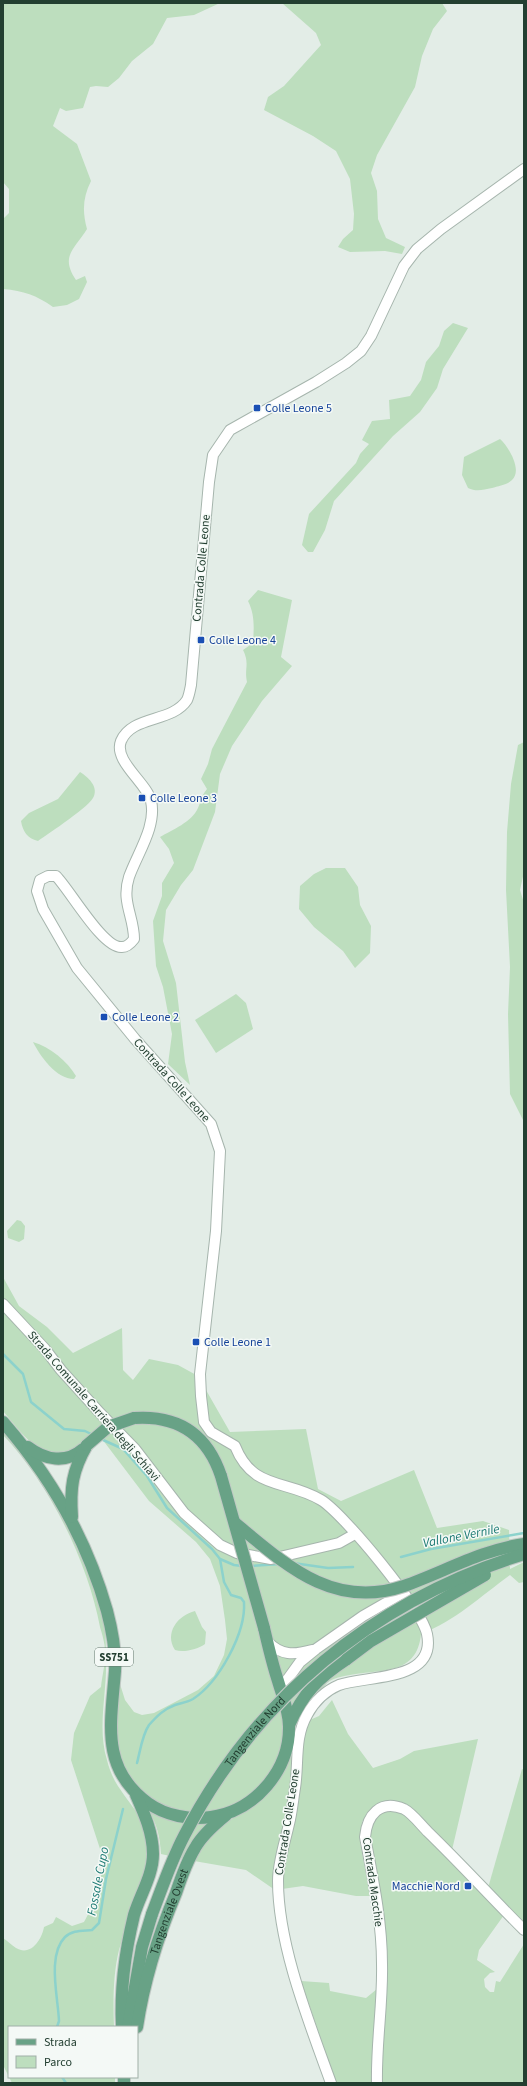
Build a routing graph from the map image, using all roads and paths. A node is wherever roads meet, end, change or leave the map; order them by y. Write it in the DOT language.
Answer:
graph roads {
  1 [pos="524,169"];
  2 [pos="3,1304"];
  3 [pos="3,1422"];
  4 [pos="22,1443"];
  5 [pos="87,1445"];
  6 [pos="73,1521"];
  7 [pos="235,1523"];
  8 [pos="355,1534"];
  9 [pos="523,1551"];
  10 [pos="403,1593"];
  11 [pos="267,1641"];
  12 [pos="316,1649"];
  13 [pos="282,1693"];
  14 [pos="289,1724"];
  15 [pos="136,1794"];
  16 [pos="231,1812"];
  17 [pos="524,1930"];
  18 [pos="122,2026"];
  19 [pos="128,2026"];
  20 [pos="137,2026"];
  21 [pos="331,2083"];
  22 [pos="377,2083"];
  1 -- 8 [label="street, Contrada Colle Leone"];
  2 -- 8 [label="street, Strada Comunale Carriera degli Schiavi"];
  3 -- 4 [label="main road"];
  4 -- 5 [label="main road"];
  4 -- 6 [label="main road"];
  5 -- 6 [label="main road"];
  5 -- 7 [label="main road, bridge"];
  6 -- 15 [label="main road, SS751"];
  7 -- 9 [label="main road, bridge"];
  7 -- 11 [label="main road, bridge"];
  8 -- 10 [label="street, Contrada Colle Leone"];
  9 -- 14 [label="main road, bridge"];
  9 -- 19 [label="main road, Tangenziale Nord, bridge"];
  10 -- 12 [label="street"];
  10 -- 21 [label="street, Contrada Colle Leone"];
  11 -- 12 [label="street"];
  11 -- 13 [label="main road"];
  12 -- 13 [label="street"];
  13 -- 14 [label="main road"];
  14 -- 16 [label="main road, Tangenziale Ovest"];
  15 -- 16 [label="main road"];
  15 -- 18 [label="main road"];
  16 -- 20 [label="main road, Tangenziale Ovest"];
  17 -- 22 [label="street, Contrada Macchie"];
}
